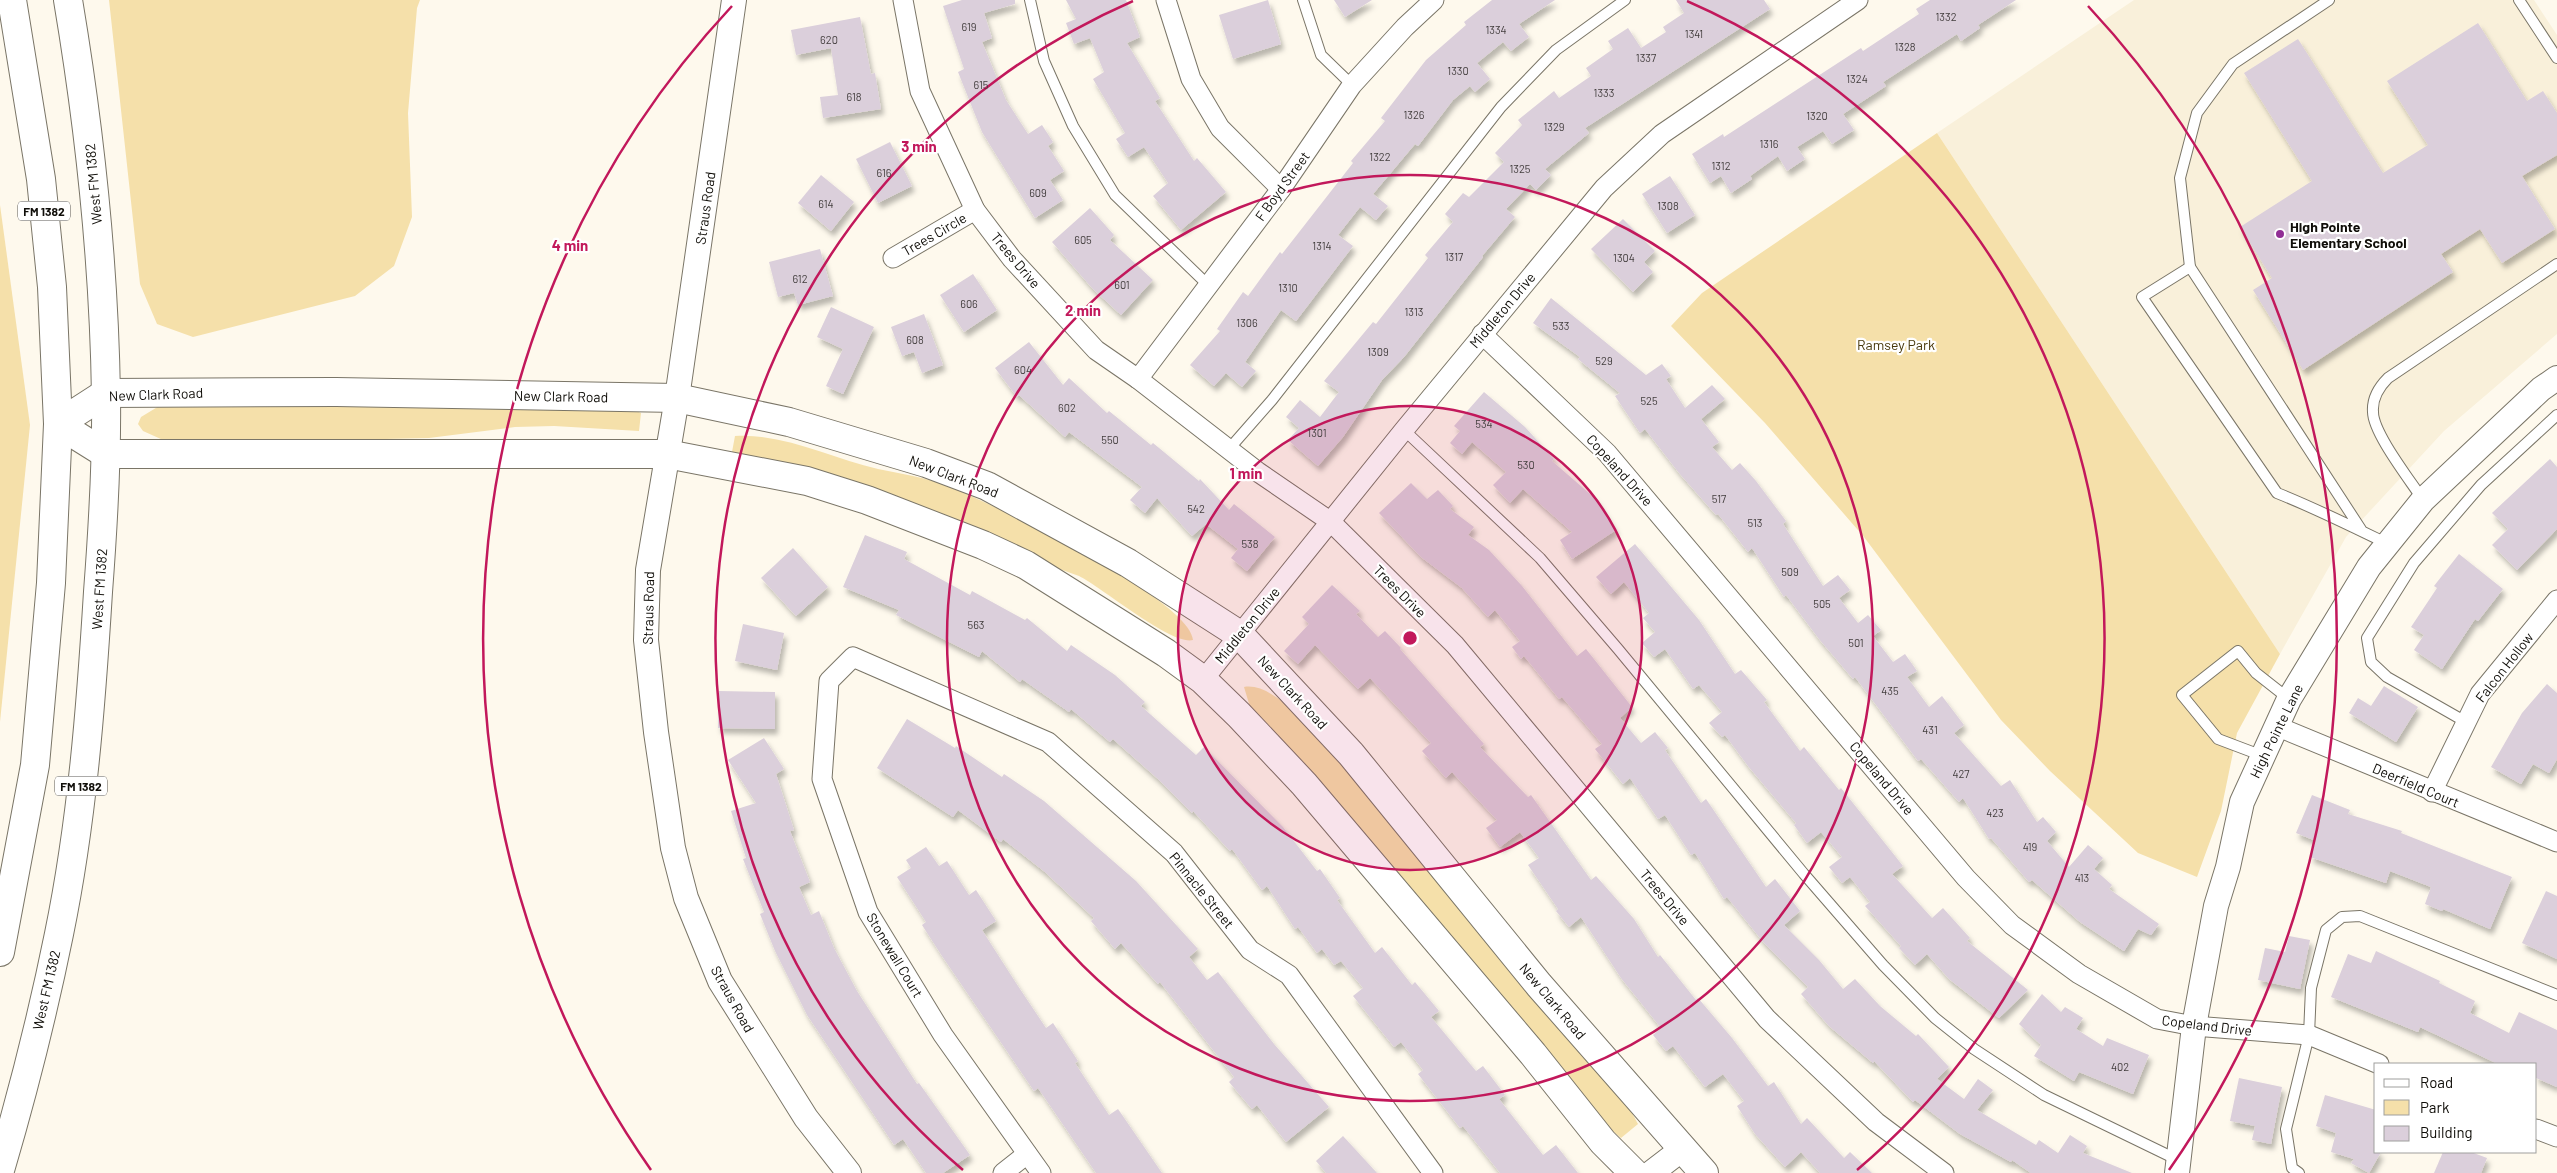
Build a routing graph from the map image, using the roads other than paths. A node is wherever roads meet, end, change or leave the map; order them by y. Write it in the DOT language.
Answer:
graph roads {
  1 [pos="12,0"];
  2 [pos="68,0"];
  3 [pos="734,0"];
  4 [pos="903,0"];
  5 [pos="1030,0"];
  6 [pos="1166,0"];
  7 [pos="1303,0"];
  8 [pos="1434,0"];
  9 [pos="1625,0"];
  10 [pos="1858,0"];
  11 [pos="2329,0"];
  12 [pos="2519,0"];
  13 [pos="2557,58"];
  14 [pos="1352,85"];
  15 [pos="1281,189"];
  16 [pos="975,210"];
  17 [pos="893,258"];
  18 [pos="2557,264"];
  19 [pos="2190,267"];
  20 [pos="1208,285"];
  21 [pos="1482,334"];
  22 [pos="2557,378"];
  23 [pos="1138,379"];
  24 [pos="106,393"];
  25 [pos="677,398"];
  26 [pos="2557,415"];
  27 [pos="58,424"];
  28 [pos="1404,430"];
  29 [pos="1228,449"];
  30 [pos="106,454"];
  31 [pos="667,454"];
  32 [pos="2423,500"];
  33 [pos="1330,522"];
  34 [pos="2362,531"];
  35 [pos="2388,544"];
  36 [pos="2557,600"];
  37 [pos="1240,635"];
  38 [pos="852,657"];
  39 [pos="1203,680"];
  40 [pos="2289,699"];
  41 [pos="2466,722"];
  42 [pos="2276,726"];
  43 [pos="2263,756"];
  44 [pos="2432,792"];
  45 [pos="2557,842"];
  46 [pos="0,952"];
  47 [pos="2557,995"];
  48 [pos="2194,1026"];
  49 [pos="2309,1035"];
  50 [pos="2378,1063"];
  51 [pos="6,1126"];
  52 [pos="2537,1128"];
  53 [pos="2557,1137"];
  54 [pos="1681,1150"];
  55 [pos="1027,1154"];
  56 [pos="2178,1167"];
  57 [pos="0,1170"];
  58 [pos="1430,1172"];
  59 [pos="850,1173"];
  60 [pos="1003,1173"];
  61 [pos="1041,1173"];
  62 [pos="1634,1173"];
  63 [pos="1651,1173"];
  64 [pos="1704,1173"];
  65 [pos="1944,1173"];
  66 [pos="2299,1173"];
  1 -- 27 [label="main road, FM 1382"];
  2 -- 24 [label="main road, West FM 1382 / FM 1382"];
  3 -- 25 [label="street, Straus Road"];
  4 -- 16 [label="street, Trees Drive"];
  5 -- 20 [label="lane"];
  6 -- 15 [label="street"];
  7 -- 14 [label="lane"];
  8 -- 14 [label="street, F Boyd Street"];
  9 -- 29 [label="lane"];
  10 -- 21 [label="street, Middleton Drive"];
  11 -- 19 [label="lane"];
  12 -- 13 [label="lane"];
  14 -- 15 [label="street, F Boyd Street"];
  15 -- 20 [label="street, F Boyd Street"];
  16 -- 17 [label="street, Trees Circle"];
  16 -- 23 [label="street, Trees Drive"];
  18 -- 32 [label="lane"];
  19 -- 34 [label="lane"];
  19 -- 34 [label="lane"];
  20 -- 23 [label="street, F Boyd Street"];
  21 -- 28 [label="street, Middleton Drive"];
  21 -- 48 [label="street, Copeland Drive"];
  22 -- 32 [label="street, High Pointe Lane"];
  23 -- 29 [label="street, Trees Drive"];
  24 -- 25 [label="main road, New Clark Road"];
  24 -- 27 [label="main road, New Clark Road"];
  24 -- 30 [label="main road, West FM 1382 / FM 1382"];
  25 -- 31 [label="street, Straus Road"];
  25 -- 37 [label="main road, New Clark Road"];
  26 -- 41 [label="lane"];
  27 -- 30 [label="main road"];
  27 -- 46 [label="main road, FM 1382"];
  28 -- 33 [label="street, Middleton Drive"];
  28 -- 56 [label="lane"];
  29 -- 33 [label="street, Trees Drive"];
  30 -- 31 [label="main road"];
  30 -- 51 [label="main road, West FM 1382 / FM 1382"];
  31 -- 39 [label="main road"];
  31 -- 59 [label="street, Straus Road"];
  32 -- 35 [label="street, High Pointe Lane"];
  33 -- 37 [label="street, Middleton Drive"];
  33 -- 65 [label="street, Trees Drive"];
  34 -- 35 [label="lane"];
  35 -- 40 [label="street, High Pointe Lane"];
  36 -- 41 [label="street, Falcon Hollow"];
  37 -- 39 [label="street, Middleton Drive"];
  37 -- 54 [label="main road, New Clark Road"];
  38 -- 55 [label="street, Stonewall Court"];
  38 -- 58 [label="street, Pinnacle Street"];
  39 -- 62 [label="main road"];
  40 -- 42 [label="street, High Pointe Lane"];
  40 -- 43 [label="lane"];
  41 -- 44 [label="street, Falcon Hollow"];
  42 -- 43 [label="street, High Pointe Lane"];
  42 -- 44 [label="street, Deerfield Court"];
  43 -- 48 [label="street, High Pointe Lane"];
  44 -- 45 [label="street, Deerfield Court"];
  47 -- 49 [label="lane"];
  48 -- 49 [label="street, Copeland Drive"];
  48 -- 56 [label="street, High Pointe Lane"];
  49 -- 50 [label="street, Copeland Drive"];
  49 -- 66 [label="lane"];
  51 -- 57 [label="main road, West FM 1382 / FM 1382"];
  52 -- 53 [label="street"];
  54 -- 63 [label="street"];
  54 -- 64 [label="main road, New Clark Road"];
  55 -- 60 [label="street"];
  55 -- 61 [label="street, Stonewall Court"];
}
